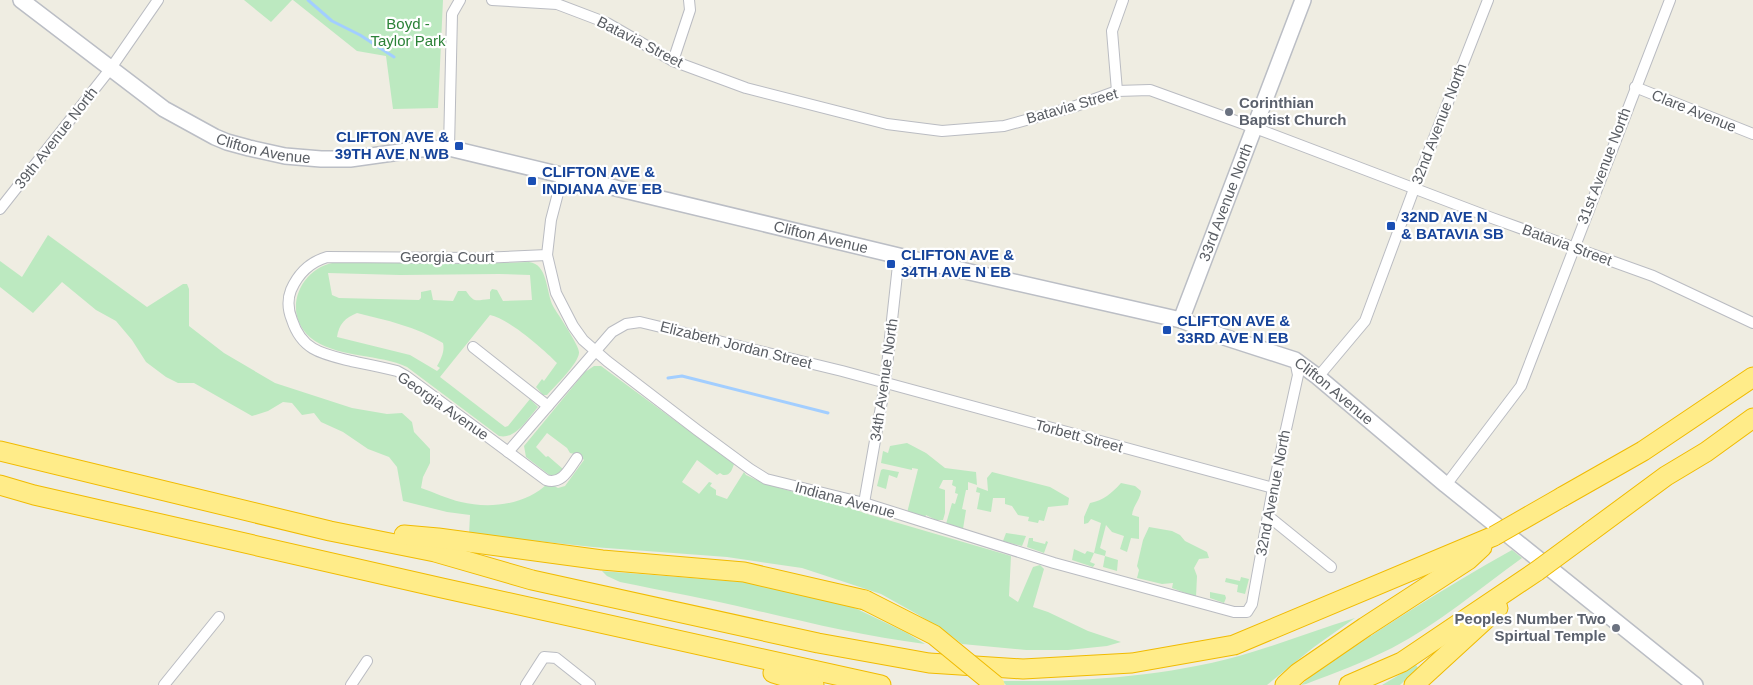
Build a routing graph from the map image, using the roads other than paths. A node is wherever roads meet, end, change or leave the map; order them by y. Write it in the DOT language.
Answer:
graph roads {
  1 [pos="21,0"];
  2 [pos="158,0"];
  3 [pos="460,0"];
  4 [pos="492,0"];
  5 [pos="689,0"];
  6 [pos="1123,0"];
  7 [pos="1303,0"];
  8 [pos="1488,0"];
  9 [pos="1670,0"];
  10 [pos="557,2"];
  11 [pos="673,61"];
  12 [pos="111,68"];
  13 [pos="1635,87"];
  14 [pos="1117,91"];
  15 [pos="1255,128"];
  16 [pos="1753,134"];
  17 [pos="449,148"];
  18 [pos="563,174"];
  19 [pos="1414,189"];
  20 [pos="0,209"];
  21 [pos="1573,247"];
  22 [pos="547,255"];
  23 [pos="899,256"];
  24 [pos="288,303"];
  25 [pos="1181,320"];
  26 [pos="1753,323"];
  27 [pos="473,347"];
  28 [pos="595,350"];
  29 [pos="1295,360"];
  30 [pos="1318,376"];
  31 [pos="1753,377"];
  32 [pos="885,384"];
  33 [pos="548,406"];
  34 [pos="1753,418"];
  35 [pos="0,451"];
  36 [pos="508,452"];
  37 [pos="577,458"];
  38 [pos="0,485"];
  39 [pos="1446,485"];
  40 [pos="1273,488"];
  41 [pos="864,503"];
  42 [pos="1268,516"];
  43 [pos="330,531"];
  44 [pos="1493,537"];
  45 [pos="1330,567"];
  46 [pos="1537,571"];
  47 [pos="1234,612"];
  48 [pos="219,617"];
  49 [pos="628,629"];
  50 [pos="367,661"];
  51 [pos="164,685"];
  52 [pos="351,685"];
  53 [pos="526,685"];
  54 [pos="590,685"];
  55 [pos="814,685"];
  56 [pos="881,685"];
  57 [pos="995,685"];
  58 [pos="1285,685"];
  59 [pos="1349,685"];
  60 [pos="1414,685"];
  61 [pos="1695,685"];
  1 -- 12 [label="street, Clifton Avenue"];
  2 -- 12 [label="street, 39th Avenue North"];
  3 -- 17 [label="street"];
  4 -- 10 [label="street, Batavia Street"];
  5 -- 11 [label="street"];
  6 -- 14 [label="street"];
  7 -- 15 [label="street, 33rd Avenue North"];
  8 -- 19 [label="street, 32nd Avenue North"];
  9 -- 13 [label="street, 31st Avenue North"];
  10 -- 11 [label="street, Batavia Street"];
  11 -- 14 [label="street, Batavia Street"];
  12 -- 17 [label="street, Clifton Avenue"];
  12 -- 20 [label="street, 39th Avenue North"];
  13 -- 16 [label="street, Clare Avenue"];
  13 -- 21 [label="street, 31st Avenue North"];
  14 -- 15 [label="street, Batavia Street"];
  15 -- 19 [label="street, Batavia Street"];
  15 -- 25 [label="street, 33rd Avenue North"];
  17 -- 18 [label="street, Clifton Avenue"];
  18 -- 22 [label="street"];
  18 -- 23 [label="street, Clifton Avenue"];
  19 -- 21 [label="street, Batavia Street"];
  19 -- 30 [label="street, 32nd Avenue North"];
  21 -- 26 [label="street, Batavia Street"];
  21 -- 39 [label="street, 31st Avenue North"];
  22 -- 24 [label="street, Georgia Court"];
  22 -- 28 [label="street, Indiana Avenue"];
  23 -- 25 [label="street, Clifton Avenue"];
  23 -- 32 [label="street, 34th Avenue North"];
  24 -- 36 [label="street, Georgia Avenue"];
  25 -- 29 [label="street, Clifton Avenue"];
  27 -- 33 [label="street"];
  28 -- 32 [label="street, Elizabeth Jordan Street"];
  28 -- 33 [label="street, Elizabeth Jordan Street"];
  28 -- 41 [label="street, Indiana Avenue"];
  29 -- 30 [label="street, Clifton Avenue"];
  29 -- 40 [label="street, 32nd Avenue North"];
  30 -- 39 [label="street, Clifton Avenue"];
  31 -- 44 [label="highway, bridge"];
  32 -- 40 [label="street, Torbett Street"];
  32 -- 41 [label="street, 34th Avenue North"];
  33 -- 36 [label="street, Elizabeth Jordan Street"];
  34 -- 46 [label="highway, bridge"];
  35 -- 43 [label="highway"];
  36 -- 37 [label="street, Georgia Avenue"];
  38 -- 49 [label="highway"];
  39 -- 61 [label="street, Clifton Avenue"];
  40 -- 42 [label="street, 32nd Avenue North"];
  41 -- 47 [label="street, Indiana Avenue"];
  42 -- 45 [label="street"];
  42 -- 47 [label="street, 32nd Avenue North"];
  43 -- 44 [label="highway"];
  43 -- 57 [label="highway, bridge"];
  44 -- 58 [label="highway"];
  46 -- 59 [label="highway"];
  46 -- 60 [label="highway"];
  48 -- 51 [label="street"];
  49 -- 55 [label="highway"];
  49 -- 56 [label="highway"];
  50 -- 52 [label="street"];
  53 -- 54 [label="street"];
}
